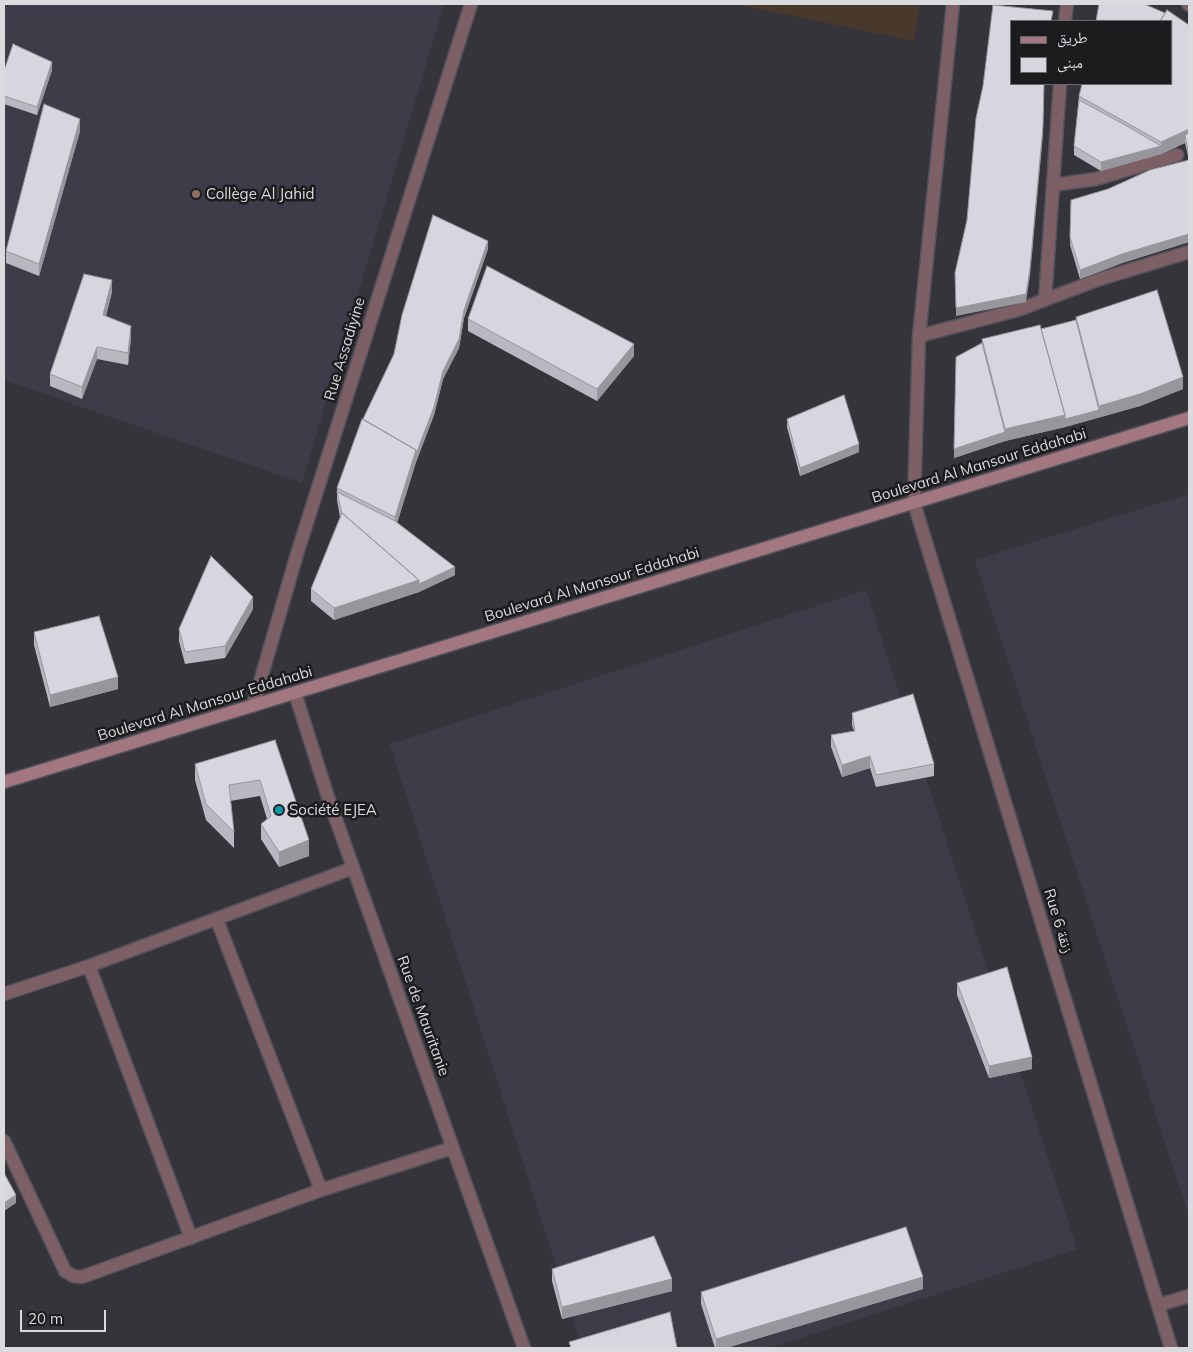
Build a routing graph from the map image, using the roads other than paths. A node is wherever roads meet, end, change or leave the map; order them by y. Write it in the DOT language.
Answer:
graph roads {
  1 [pos="471,4"];
  2 [pos="953,4"];
  3 [pos="1067,4"];
  4 [pos="1065,20"];
  5 [pos="1060,85"];
  6 [pos="1177,154"];
  7 [pos="1053,185"];
  8 [pos="1189,252"];
  9 [pos="1044,300"];
  10 [pos="919,336"];
  11 [pos="1189,418"];
  12 [pos="914,503"];
  13 [pos="294,693"];
  14 [pos="253,706"];
  15 [pos="4,782"];
  16 [pos="353,868"];
  17 [pos="217,920"];
  18 [pos="89,966"];
  19 [pos="4,994"];
  20 [pos="4,1142"];
  21 [pos="452,1148"];
  22 [pos="321,1190"];
  23 [pos="191,1238"];
  24 [pos="1189,1296"];
  25 [pos="1158,1306"];
  26 [pos="524,1348"];
  27 [pos="1171,1348"];
  1 -- 14 [label="street, Rue Assadiyine"];
  2 -- 10 [label="street, Rue 6 زنقة"];
  3 -- 4 [label="street"];
  5 -- 7 [label="street"];
  6 -- 7 [label="street"];
  7 -- 9 [label="street"];
  8 -- 9 [label="street"];
  9 -- 10 [label="street"];
  10 -- 12 [label="street, Rue 6 زنقة"];
  11 -- 12 [label="main road, Boulevard Al Mansour Eddahabi"];
  12 -- 13 [label="main road, Boulevard Al Mansour Eddahabi"];
  12 -- 25 [label="street, Rue 6 زنقة"];
  13 -- 14 [label="main road, Boulevard Al Mansour Eddahabi"];
  13 -- 16 [label="street, Rue de Mauritanie"];
  14 -- 15 [label="main road, Boulevard Al Mansour Eddahabi"];
  16 -- 17 [label="street"];
  16 -- 21 [label="street, Rue de Mauritanie"];
  17 -- 18 [label="street"];
  17 -- 22 [label="street"];
  18 -- 19 [label="street"];
  18 -- 23 [label="street"];
  20 -- 23 [label="street"];
  21 -- 22 [label="street"];
  21 -- 26 [label="street, Rue de Mauritanie"];
  22 -- 23 [label="street"];
  24 -- 25 [label="street"];
  25 -- 27 [label="street, Rue 6 زنقة"];
}
